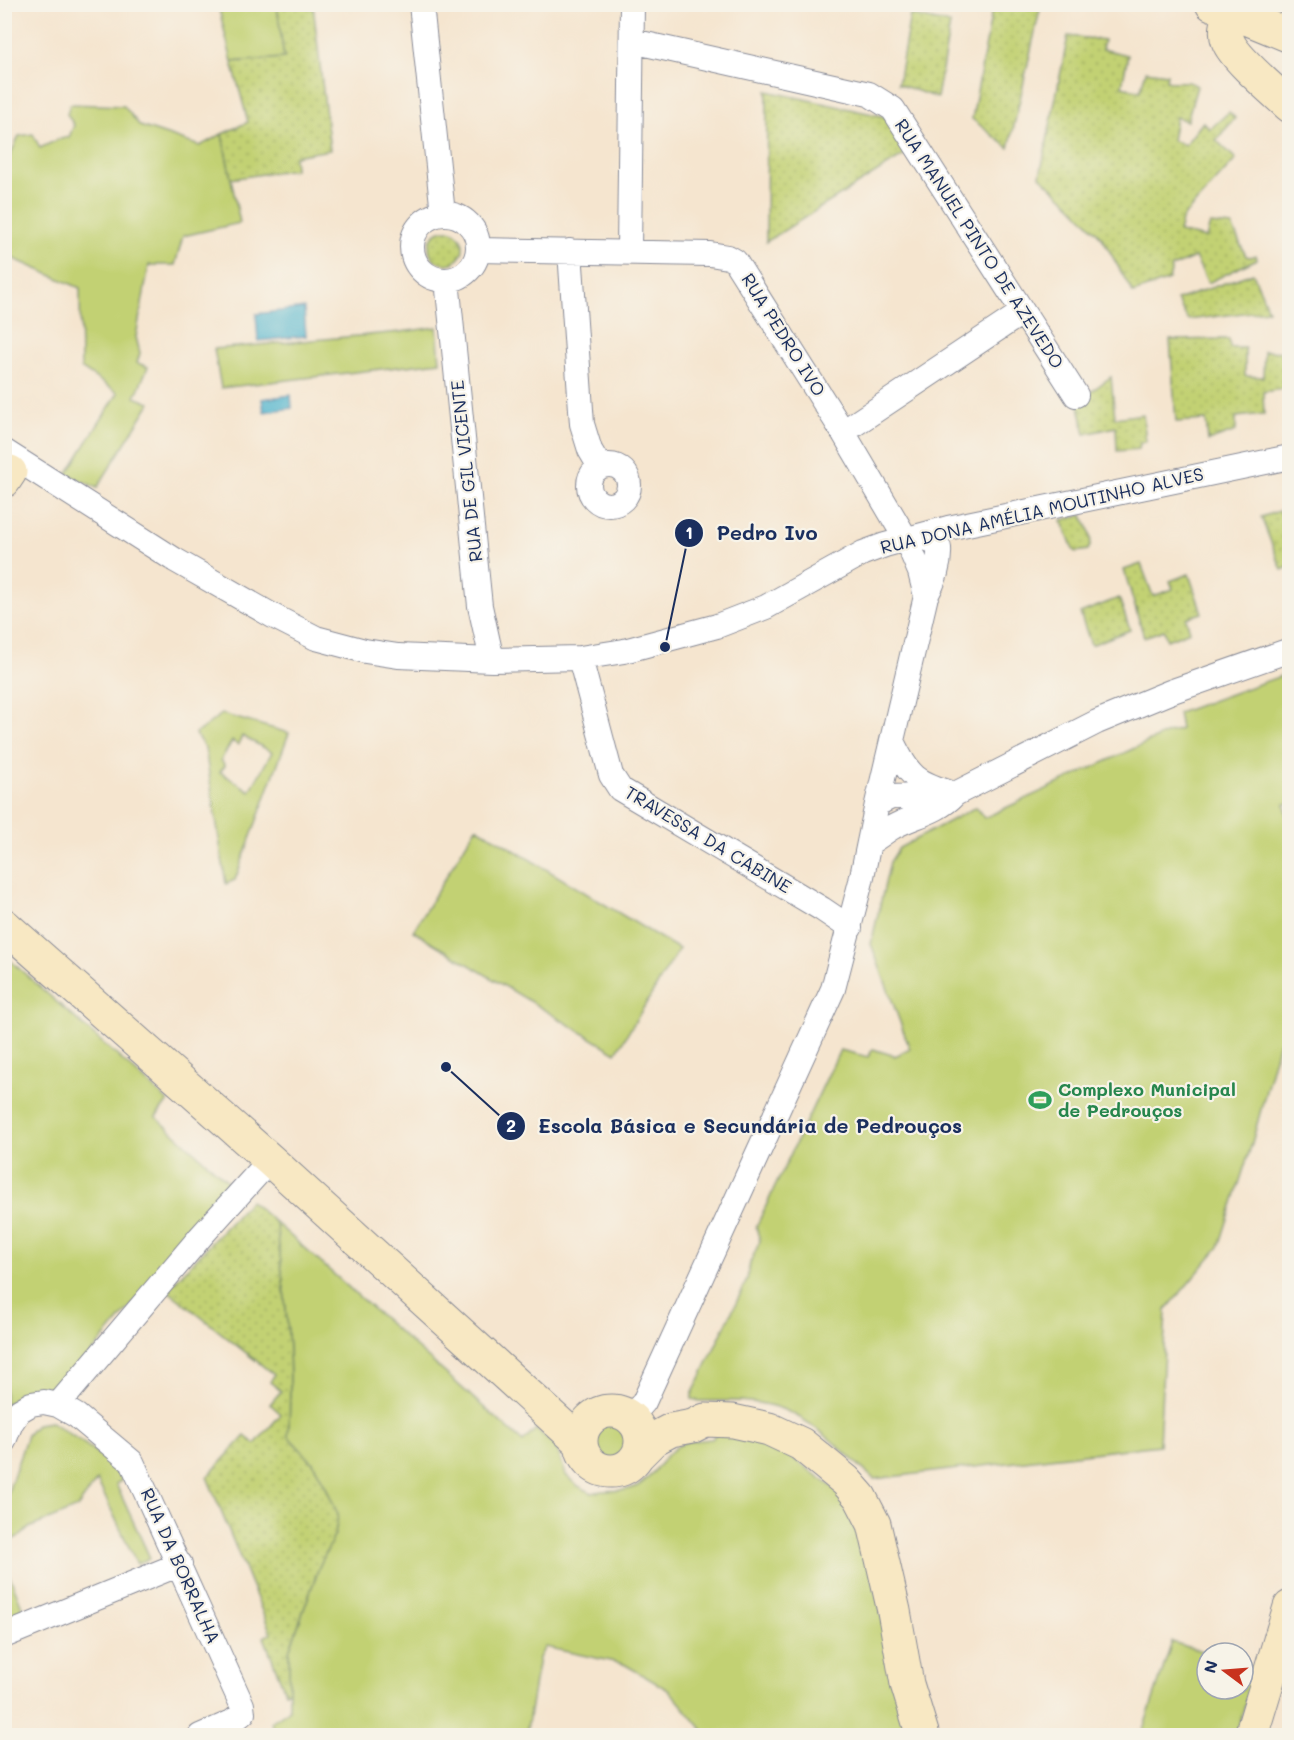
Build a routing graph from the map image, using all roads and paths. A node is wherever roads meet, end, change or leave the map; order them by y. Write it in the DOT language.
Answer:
graph roads {
  1 [pos="421,4"];
  2 [pos="632,4"];
  3 [pos="1222,9"];
  4 [pos="1290,36"];
  5 [pos="632,41"];
  6 [pos="1290,106"];
  7 [pos="443,214"];
  8 [pos="478,250"];
  9 [pos="570,250"];
  10 [pos="629,251"];
  11 [pos="447,280"];
  12 [pos="1023,312"];
  13 [pos="1076,395"];
  14 [pos="843,432"];
  15 [pos="1290,456"];
  16 [pos="9,466"];
  17 [pos="600,467"];
  18 [pos="912,537"];
  19 [pos="1290,650"];
  20 [pos="580,658"];
  21 [pos="492,660"];
  22 [pos="892,741"];
  23 [pos="955,794"];
  24 [pos="877,804"];
  25 [pos="869,843"];
  26 [pos="4,925"];
  27 [pos="850,928"];
  28 [pos="270,1160"];
  29 [pos="58,1406"];
  30 [pos="632,1420"];
  31 [pos="705,1420"];
  32 [pos="586,1432"];
  33 [pos="4,1441"];
  34 [pos="638,1455"];
  35 [pos="180,1564"];
  36 [pos="1290,1607"];
  37 [pos="4,1636"];
  38 [pos="201,1736"];
  39 [pos="922,1736"];
  40 [pos="1251,1736"];
  1 -- 7 [label="street"];
  2 -- 5 [label="street"];
  3 -- 4 [label="street"];
  3 -- 6 [label="street"];
  5 -- 10 [label="street"];
  5 -- 12 [label="street, RUA MANUEL PINTO DE AZEVEDO"];
  7 -- 8 [label="street"];
  7 -- 11 [label="street"];
  8 -- 9 [label="street, RUA PEDRO IVO"];
  8 -- 11 [label="street"];
  9 -- 10 [label="street, RUA PEDRO IVO"];
  9 -- 17 [label="street"];
  10 -- 14 [label="street, RUA PEDRO IVO"];
  11 -- 21 [label="street, RUA DE GIL VICENTE"];
  12 -- 13 [label="street, RUA MANUEL PINTO DE AZEVEDO"];
  12 -- 14 [label="street"];
  14 -- 18 [label="street, RUA PEDRO IVO"];
  15 -- 18 [label="street, RUA DONA AMÉLIA MOUTINHO ALVES"];
  16 -- 21 [label="street, RUA DONA AMÉLIA MOUTINHO ALVES"];
  18 -- 20 [label="street, RUA DONA AMÉLIA MOUTINHO ALVES"];
  18 -- 22 [label="street, RUA PEDRO IVO"];
  19 -- 23 [label="street"];
  20 -- 21 [label="street, RUA DONA AMÉLIA MOUTINHO ALVES"];
  20 -- 27 [label="street, TRAVESSA DA CABINE"];
  22 -- 23 [label="street"];
  22 -- 24 [label="street, RUA PEDRO IVO"];
  23 -- 24 [label="street"];
  23 -- 25 [label="street"];
  24 -- 25 [label="street, RUA PEDRO IVO"];
  25 -- 27 [label="street, RUA PEDRO IVO"];
  26 -- 28 [label="street"];
  27 -- 30 [label="street, RUA PEDRO IVO"];
  28 -- 29 [label="street"];
  28 -- 32 [label="street"];
  29 -- 33 [label="street"];
  29 -- 35 [label="street, RUA DA BORRALHA"];
  30 -- 31 [label="street"];
  30 -- 32 [label="street"];
  30 -- 34 [label="street"];
  31 -- 34 [label="street"];
  31 -- 39 [label="street"];
  32 -- 34 [label="street"];
  35 -- 37 [label="street"];
  35 -- 38 [label="street, RUA DA BORRALHA"];
  36 -- 40 [label="street"];
}
